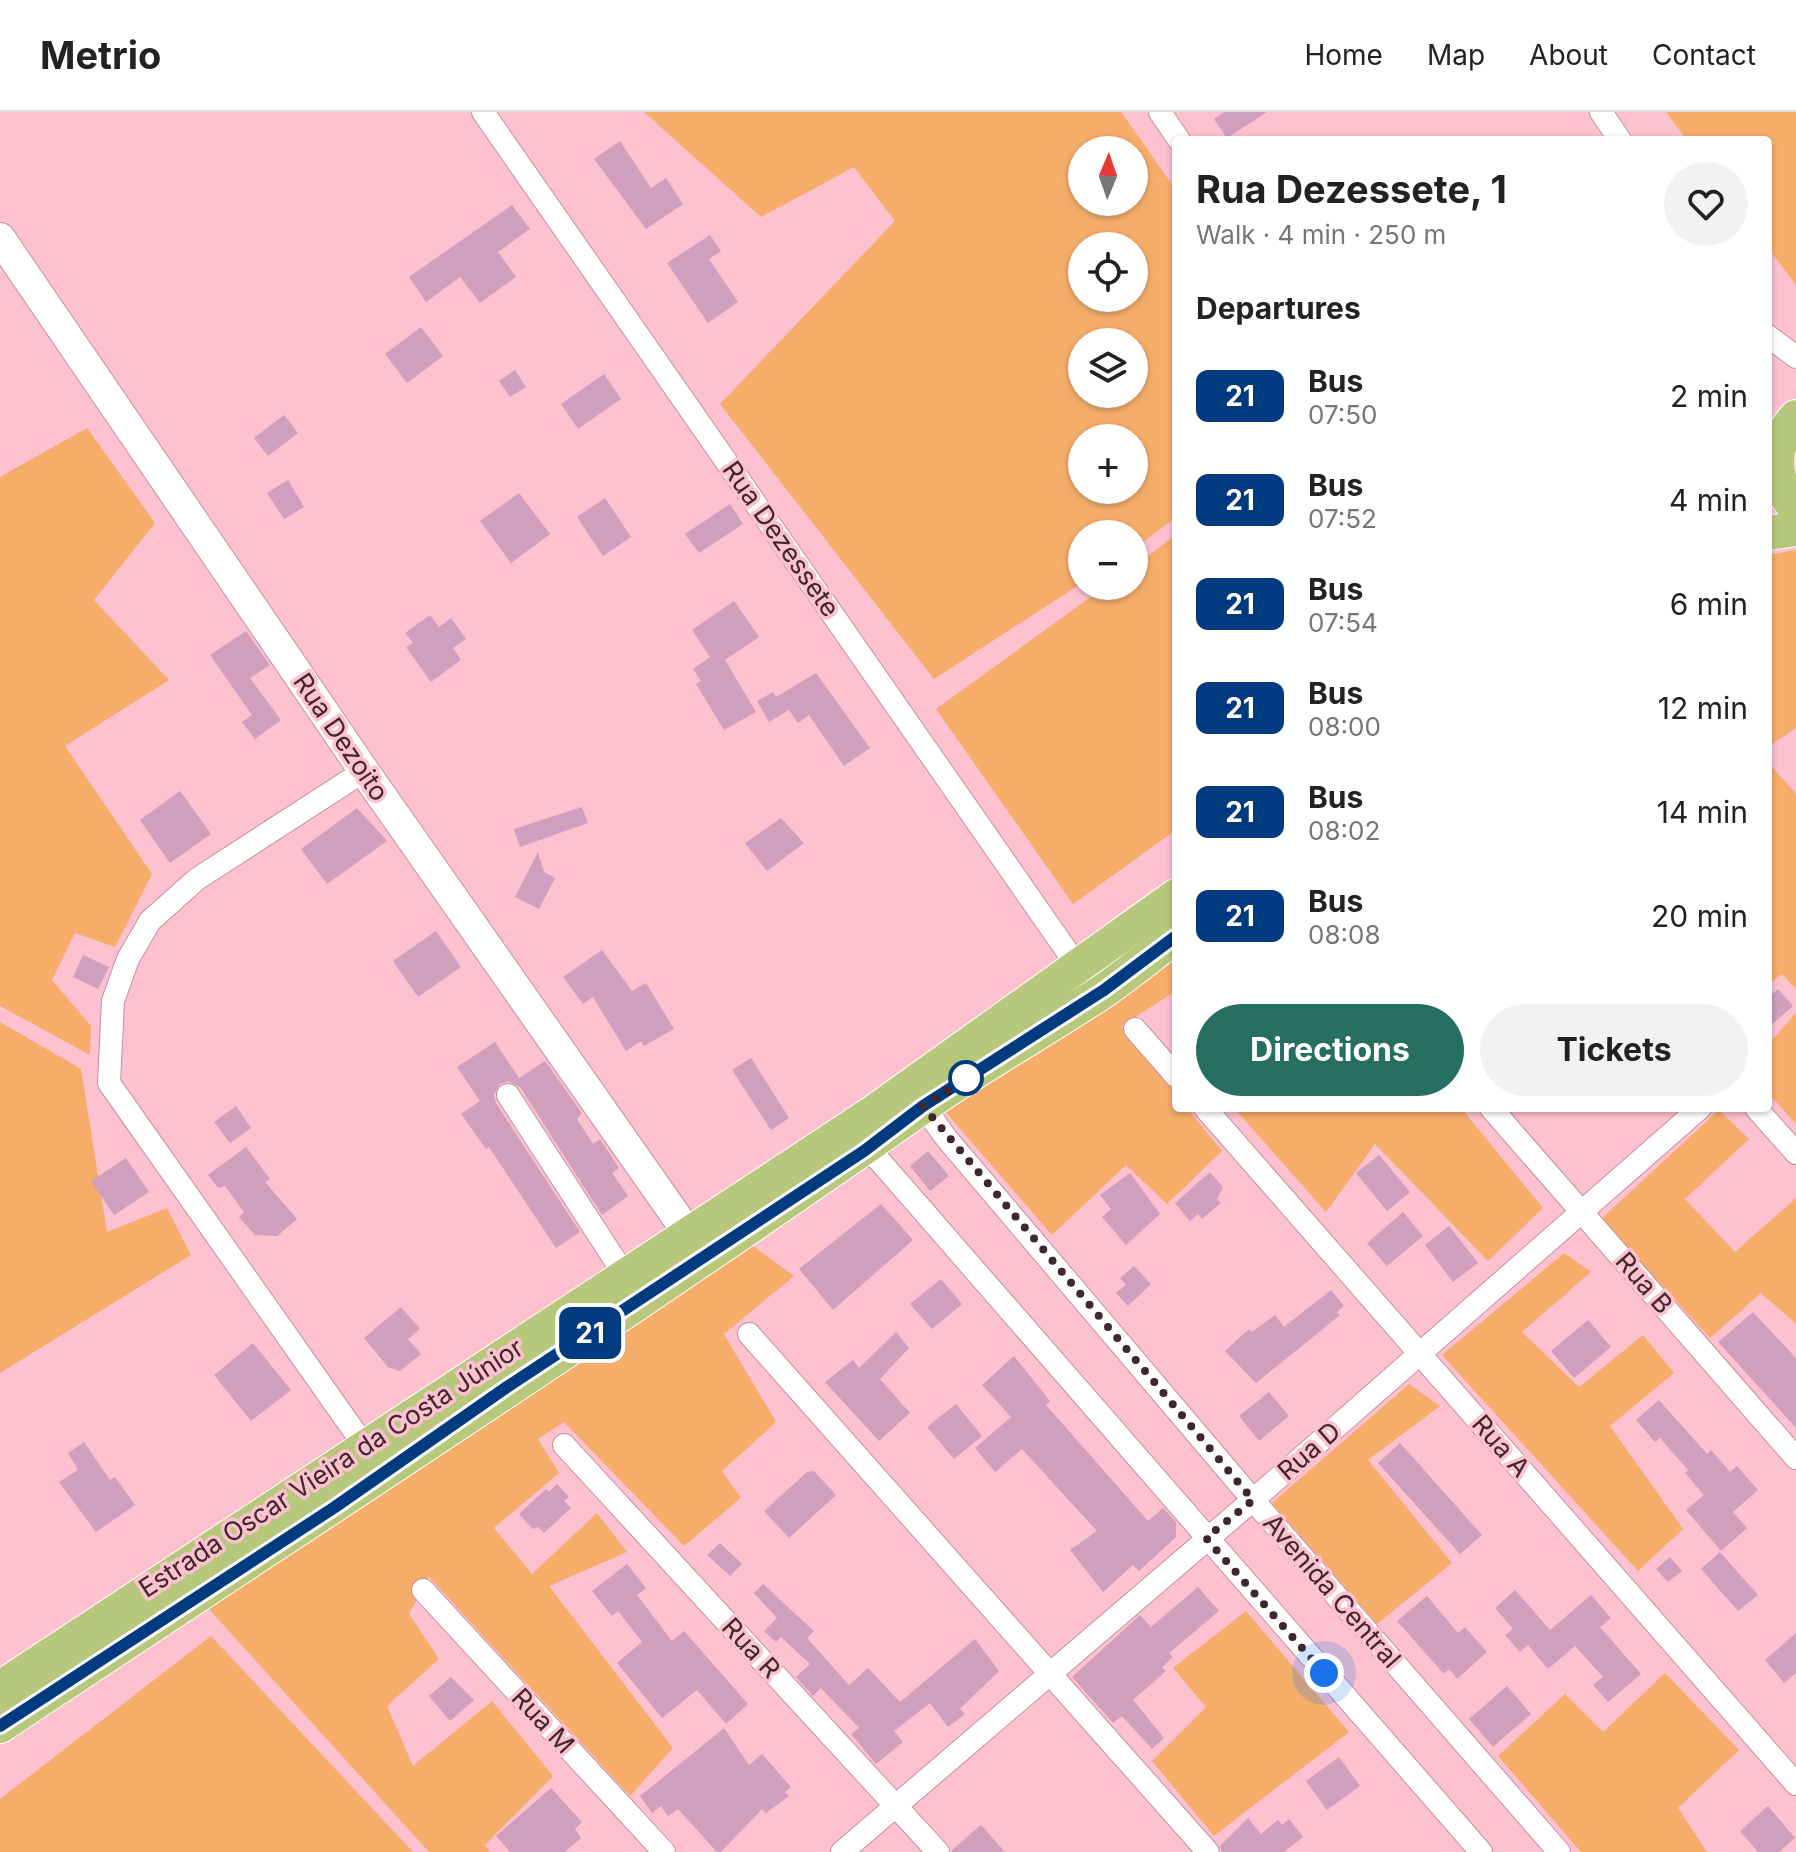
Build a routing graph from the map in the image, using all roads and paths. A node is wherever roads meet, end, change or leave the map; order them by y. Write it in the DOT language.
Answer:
graph roads {
  1 [pos="483,112"];
  2 [pos="1160,112"];
  3 [pos="1601,112"];
  4 [pos="1176,136"];
  5 [pos="1617,136"];
  6 [pos="0,238"];
  7 [pos="1772,339"];
  8 [pos="1796,357"];
  9 [pos="1777,441"];
  10 [pos="1796,509"];
  11 [pos="1796,529"];
  12 [pos="1772,532"];
  13 [pos="364,771"];
  14 [pos="1172,899"];
  15 [pos="1172,939"];
  16 [pos="1078,967"];
  17 [pos="1135,1029"];
  18 [pos="1172,1071"];
  19 [pos="508,1095"];
  20 [pos="923,1106"];
  21 [pos="1209,1112"];
  22 [pos="1494,1112"];
  23 [pos="1695,1112"];
  24 [pos="1760,1112"];
  25 [pos="864,1151"];
  26 [pos="1796,1153"];
  27 [pos="1582,1212"];
  28 [pos="688,1233"];
  29 [pos="624,1274"];
  30 [pos="749,1334"];
  31 [pos="1421,1354"];
  32 [pos="564,1445"];
  33 [pos="366,1448"];
  34 [pos="1796,1458"];
  35 [pos="1253,1500"];
  36 [pos="1206,1538"];
  37 [pos="423,1590"];
  38 [pos="1052,1673"];
  39 [pos="0,1688"];
  40 [pos="0,1726"];
  41 [pos="1796,1784"];
  42 [pos="897,1805"];
  43 [pos="664,1852"];
  44 [pos="842,1852"];
  45 [pos="938,1852"];
  46 [pos="1208,1852"];
  47 [pos="1481,1852"];
  48 [pos="1559,1852"];
  1 -- 16 [label="street, Rua Dezessete"];
  2 -- 4 [label="street"];
  3 -- 5 [label="street"];
  6 -- 13 [label="main road, Rua Dezoito"];
  7 -- 8 [label="street"];
  9 -- 10 [label="main road"];
  11 -- 12 [label="main road"];
  13 -- 28 [label="main road, Rua Dezoito"];
  13 -- 33 [label="street"];
  14 -- 16 [label="main road, Estrada Oscar Vieira da Costa Júnior"];
  15 -- 20 [label="main road, Estrada Oscar Vieira da Costa Júnior"];
  16 -- 28 [label="main road, Estrada Oscar Vieira da Costa Júnior"];
  17 -- 18 [label="street"];
  19 -- 29 [label="street"];
  20 -- 25 [label="main road, Estrada Oscar Vieira da Costa Júnior"];
  20 -- 35 [label="street, Avenida Central"];
  21 -- 31 [label="street, Rua A"];
  22 -- 27 [label="street, Rua B"];
  23 -- 27 [label="street, Rua D"];
  24 -- 26 [label="street"];
  25 -- 36 [label="street"];
  25 -- 40 [label="main road, Estrada Oscar Vieira da Costa Júnior"];
  27 -- 31 [label="street, Rua D"];
  27 -- 34 [label="street, Rua B"];
  28 -- 29 [label="main road, Estrada Oscar Vieira da Costa Júnior"];
  29 -- 33 [label="main road, Estrada Oscar Vieira da Costa Júnior"];
  30 -- 38 [label="street"];
  31 -- 35 [label="street, Rua D"];
  31 -- 41 [label="street, Rua A"];
  32 -- 42 [label="street, Rua R"];
  33 -- 39 [label="main road, Estrada Oscar Vieira da Costa Júnior"];
  35 -- 36 [label="street, Rua D"];
  35 -- 48 [label="street, Avenida Central"];
  36 -- 38 [label="street, Rua D"];
  36 -- 47 [label="street"];
  37 -- 43 [label="street, Rua M"];
  38 -- 42 [label="street, Rua D"];
  38 -- 46 [label="street"];
  42 -- 44 [label="street, Rua D"];
  42 -- 45 [label="street, Rua R"];
}
